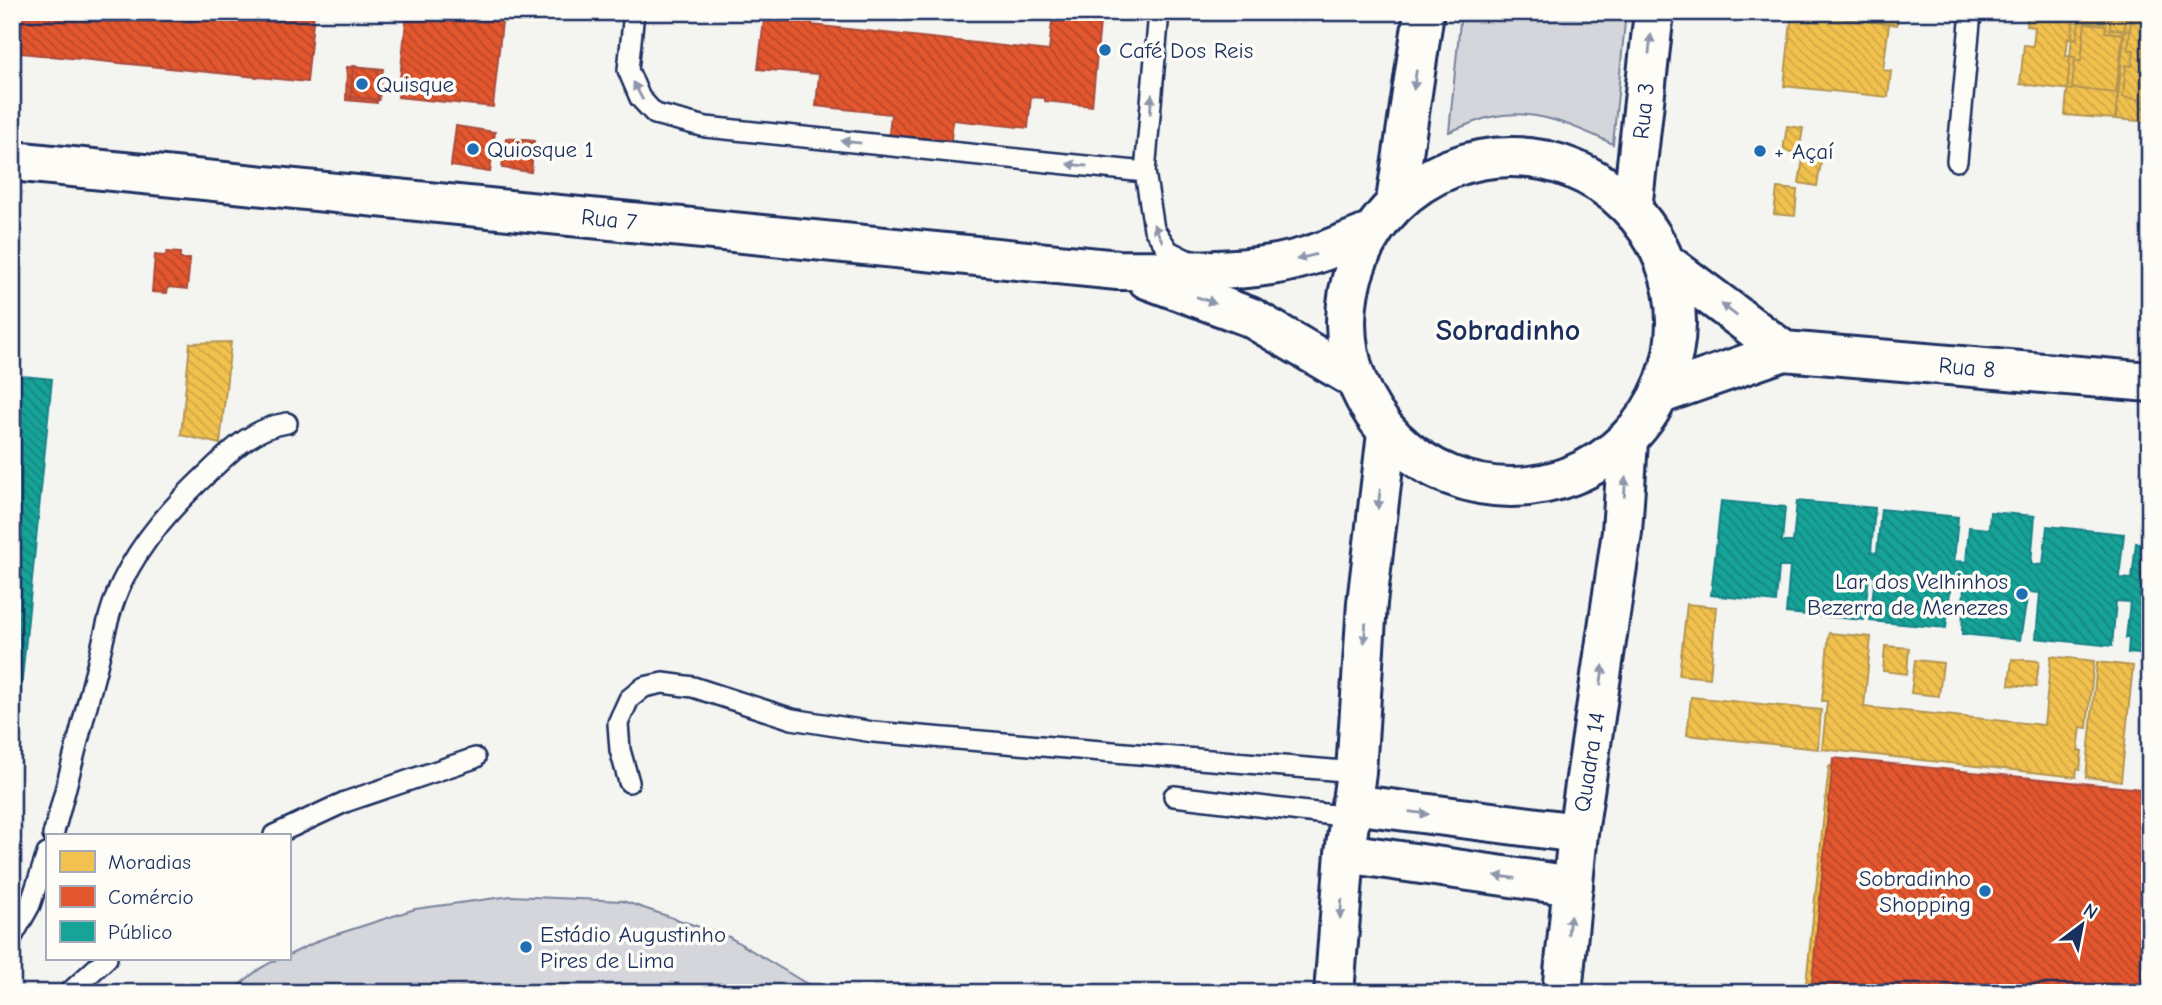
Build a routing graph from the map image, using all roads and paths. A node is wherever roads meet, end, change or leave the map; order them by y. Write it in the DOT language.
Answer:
graph roads {
  1 [pos="634,12"];
  2 [pos="1159,12"];
  3 [pos="1424,12"];
  4 [pos="1654,12"];
  5 [pos="1971,12"];
  6 [pos="12,161"];
  7 [pos="1957,161"];
  8 [pos="1145,173"];
  9 [pos="1396,201"];
  10 [pos="1632,209"];
  11 [pos="1370,233"];
  12 [pos="1666,263"];
  13 [pos="1118,270"];
  14 [pos="1205,270"];
  15 [pos="1784,351"];
  16 [pos="1354,378"];
  17 [pos="2150,382"];
  18 [pos="1661,394"];
  19 [pos="287,423"];
  20 [pos="1387,433"];
  21 [pos="1628,441"];
  22 [pos="475,758"];
  23 [pos="629,782"];
  24 [pos="1174,796"];
  25 [pos="1350,812"];
  26 [pos="1578,833"];
  27 [pos="53,834"];
  28 [pos="276,834"];
  29 [pos="46,857"];
  30 [pos="1573,886"];
  31 [pos="12,937"];
  32 [pos="105,960"];
  33 [pos="69,993"];
  34 [pos="1334,993"];
  35 [pos="1562,993"];
  8 -- 1 [label="lane, one-way"];
  8 -- 2 [label="lane, one-way"];
  3 -- 9 [label="main road, one-way"];
  10 -- 4 [label="main road, Rua 3, one-way"];
  5 -- 7 [label="lane"];
  6 -- 13 [label="main road, Rua 7"];
  14 -- 8 [label="lane, one-way"];
  9 -- 10 [label="main road"];
  9 -- 11 [label="main road"];
  10 -- 12 [label="main road"];
  11 -- 14 [label="main road, Rua 7, one-way"];
  11 -- 16 [label="main road"];
  15 -- 12 [label="main road, one-way"];
  12 -- 18 [label="main road"];
  13 -- 14 [label="main road, Rua 7"];
  13 -- 16 [label="main road, one-way"];
  15 -- 17 [label="main road, Rua 8"];
  15 -- 18 [label="main road, Rua 8"];
  16 -- 20 [label="main road"];
  18 -- 21 [label="main road"];
  19 -- 27 [label="lane"];
  20 -- 21 [label="main road"];
  20 -- 25 [label="main road, one-way"];
  26 -- 21 [label="main road, Quadra 14, one-way"];
  22 -- 28 [label="lane"];
  23 -- 25 [label="lane"];
  24 -- 25 [label="lane"];
  25 -- 26 [label="main road, one-way"];
  30 -- 25 [label="main road, one-way"];
  25 -- 34 [label="main road, one-way"];
  26 -- 30 [label="main road, Quadra 14"];
  29 -- 31 [label="lane"];
  35 -- 30 [label="main road, Quadra 14, one-way"];
  32 -- 33 [label="lane"];
}
